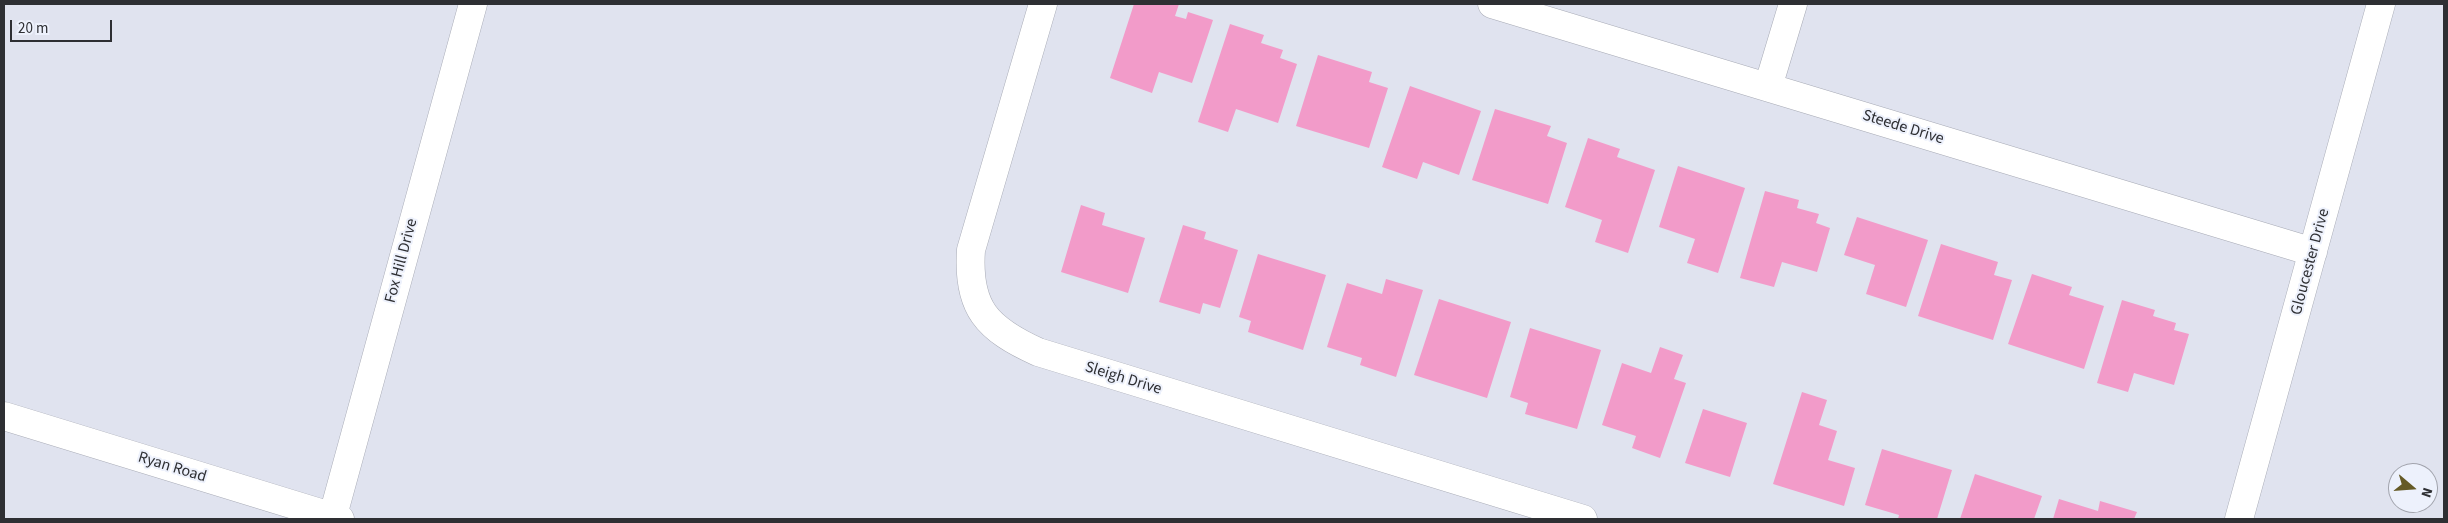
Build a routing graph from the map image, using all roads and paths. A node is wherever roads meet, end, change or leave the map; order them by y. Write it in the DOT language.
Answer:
graph roads {
  1 [pos="473,4"];
  2 [pos="1043,4"];
  3 [pos="1492,4"];
  4 [pos="1794,4"];
  5 [pos="2381,4"];
  6 [pos="1768,88"];
  7 [pos="2313,252"];
  8 [pos="4,416"];
  9 [pos="335,518"];
  10 [pos="1583,519"];
  11 [pos="2240,519"];
  1 -- 9 [label="street, Fox Hill Drive"];
  2 -- 10 [label="street, Sleigh Drive"];
  3 -- 6 [label="street, Steede Drive"];
  4 -- 6 [label="street"];
  5 -- 7 [label="street, Gloucester Drive"];
  6 -- 7 [label="street, Steede Drive"];
  7 -- 11 [label="street, Gloucester Drive"];
  8 -- 9 [label="street, Ryan Road"];
}
